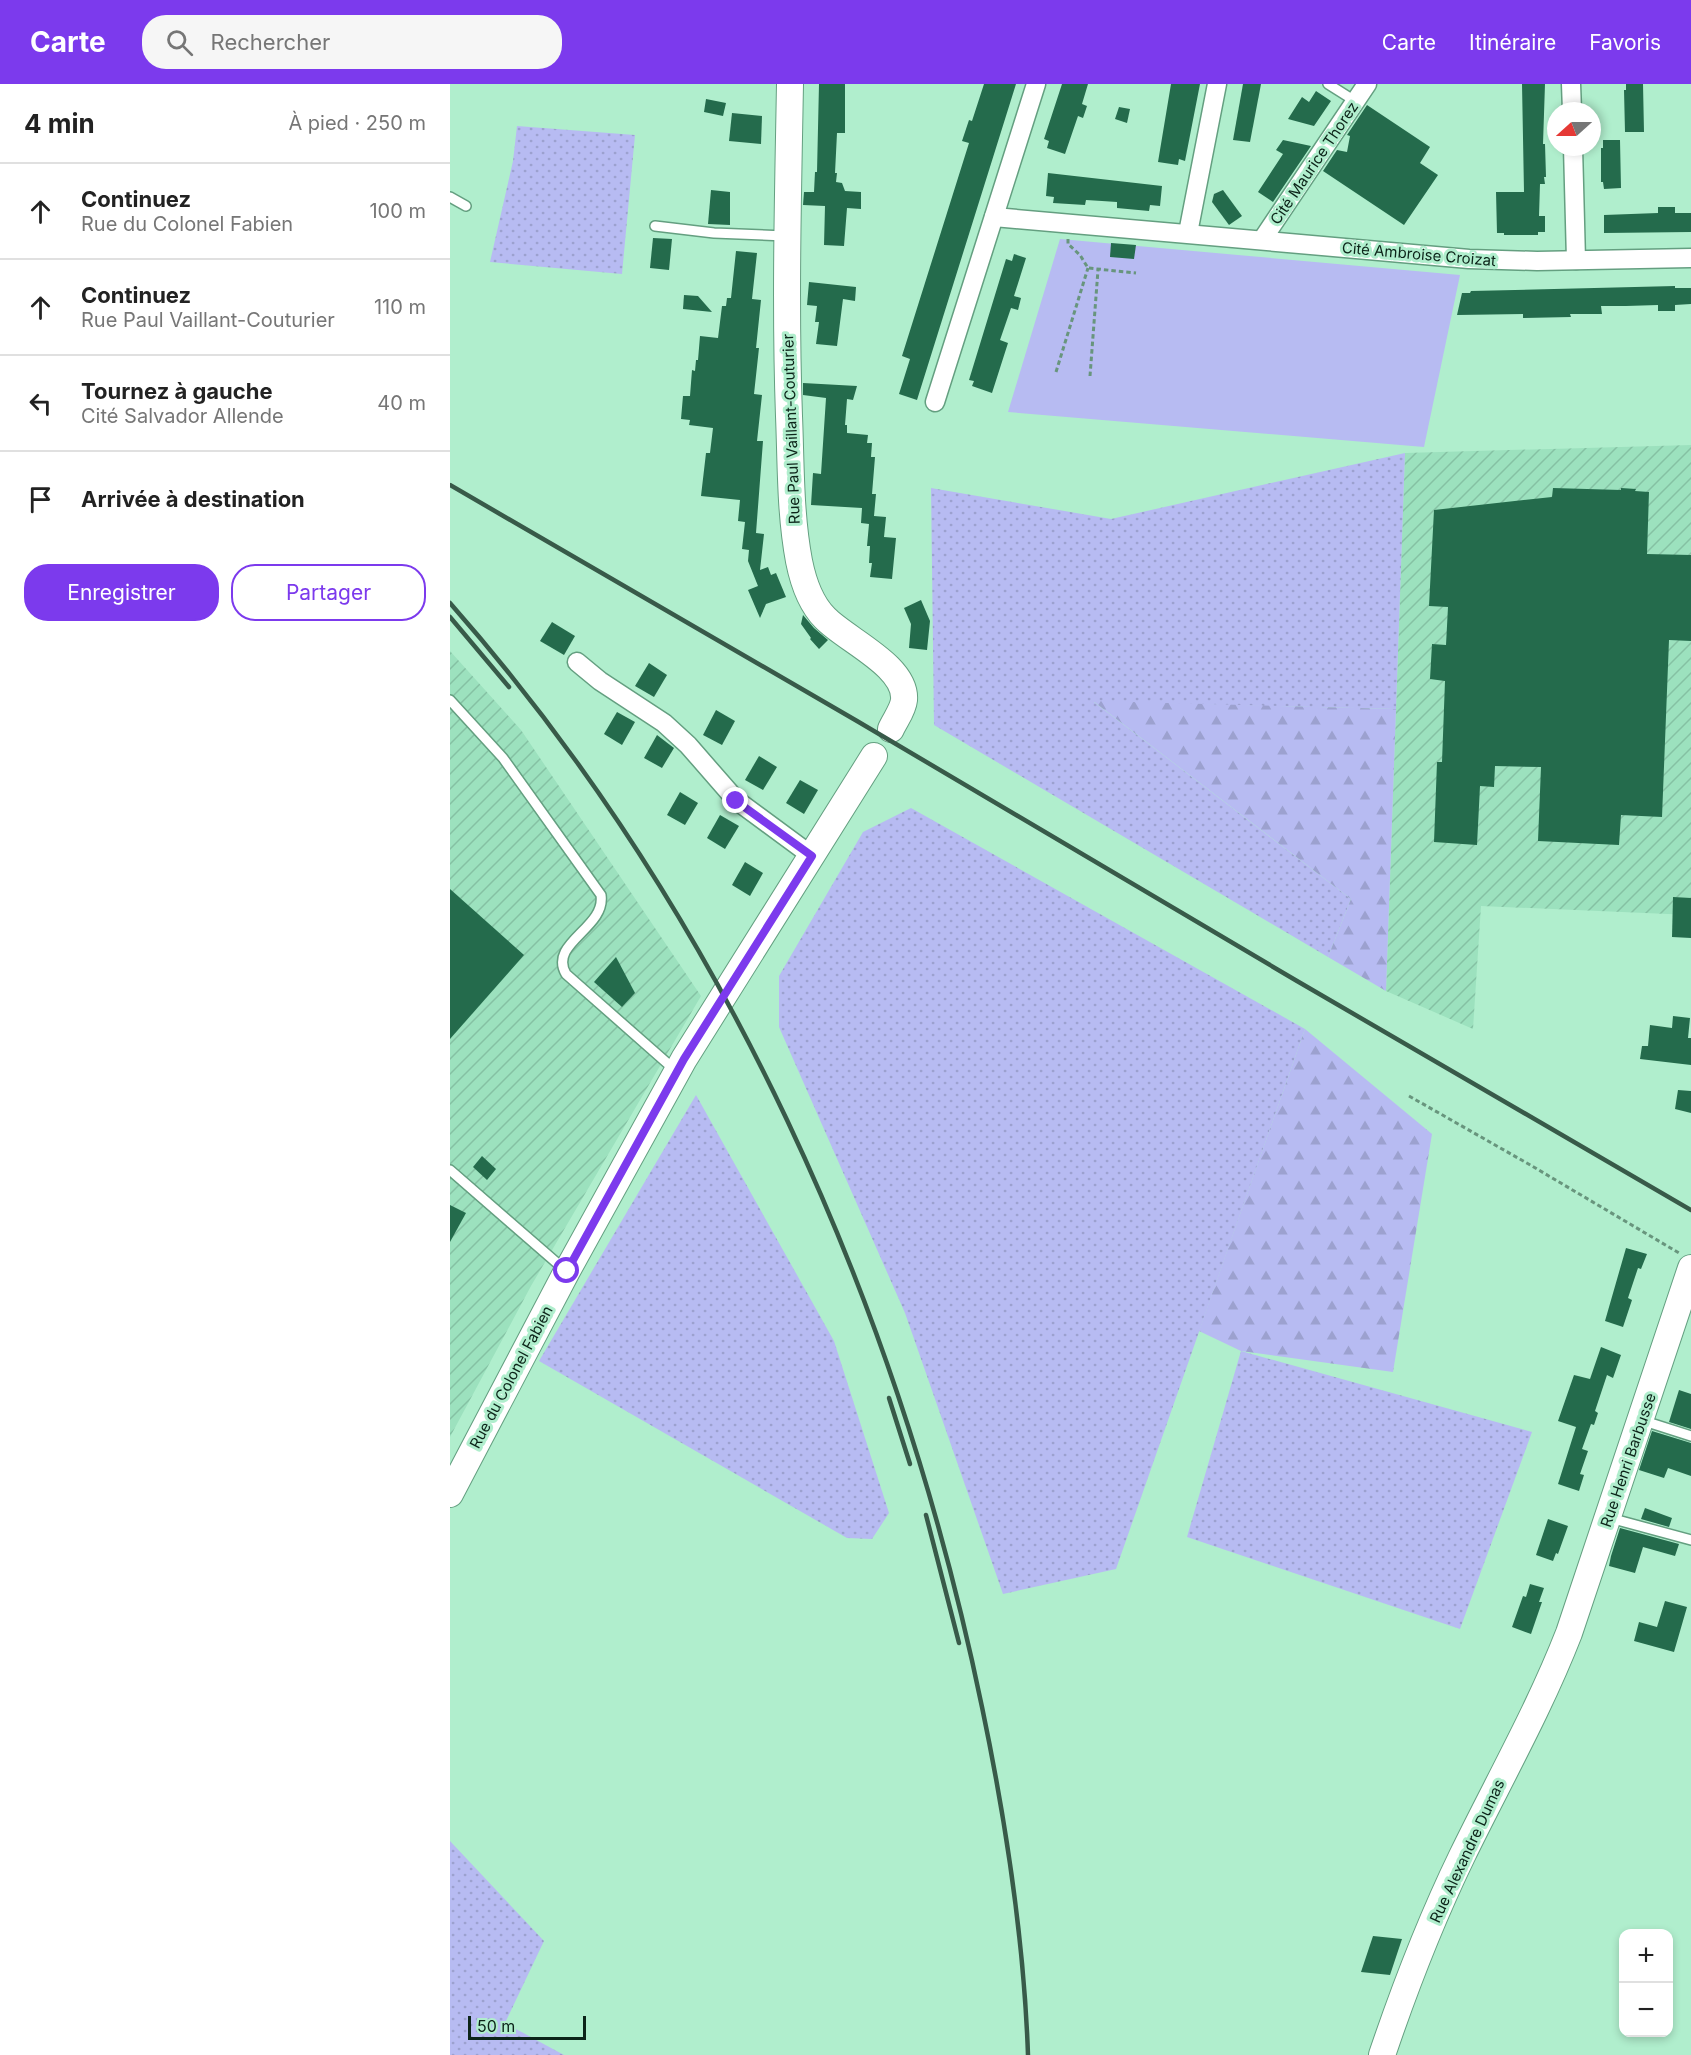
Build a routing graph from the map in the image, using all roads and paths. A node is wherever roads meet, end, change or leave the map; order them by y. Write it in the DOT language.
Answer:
graph roads {
  1 [pos="790,84"];
  2 [pos="1036,84"];
  3 [pos="1217,84"];
  4 [pos="1328,84"];
  5 [pos="1367,84"];
  6 [pos="1572,84"];
  7 [pos="1355,102"];
  8 [pos="1572,102"];
  9 [pos="1573,156"];
  10 [pos="450,197"];
  11 [pos="466,206"];
  12 [pos="994,217"];
  13 [pos="1068,223"];
  14 [pos="656,226"];
  15 [pos="1188,233"];
  16 [pos="787,236"];
  17 [pos="1262,240"];
  18 [pos="1691,258"];
  19 [pos="1575,260"];
  20 [pos="1088,268"];
  21 [pos="1098,270"];
  22 [pos="1136,273"];
  23 [pos="1056,372"];
  24 [pos="1090,376"];
  25 [pos="935,402"];
  26 [pos="577,662"];
  27 [pos="450,700"];
  28 [pos="891,729"];
  29 [pos="874,756"];
  30 [pos="812,856"];
  31 [pos="676,1072"];
  32 [pos="1409,1096"];
  33 [pos="450,1170"];
  34 [pos="1686,1261"];
  35 [pos="567,1271"];
  36 [pos="1641,1419"];
  37 [pos="1691,1437"];
  38 [pos="450,1494"];
  39 [pos="1608,1518"];
  40 [pos="1691,1540"];
  41 [pos="1562,1651"];
  42 [pos="1382,2055"];
  1 -- 16 [label="street, Rue Paul Vaillant-Couturier"];
  2 -- 12 [label="street"];
  3 -- 15 [label="street"];
  4 -- 7 [label="lane"];
  5 -- 7 [label="street, Cité Maurice Thorez"];
  6 -- 8 [label="street"];
  7 -- 17 [label="street, Cité Maurice Thorez"];
  9 -- 19 [label="street"];
  10 -- 11 [label="lane"];
  12 -- 13 [label="street, Cité Maurice Thorez"];
  12 -- 25 [label="street"];
  13 -- 15 [label="street, Cité Maurice Thorez"];
  13 -- 20 [label="path"];
  14 -- 16 [label="lane"];
  15 -- 17 [label="street, Cité Maurice Thorez"];
  16 -- 28 [label="street, Rue Paul Vaillant-Couturier"];
  17 -- 19 [label="street, Cité Ambroise Croizat"];
  18 -- 19 [label="street, Cité Ambroise Croizat"];
  20 -- 21 [label="path"];
  20 -- 23 [label="path"];
  21 -- 22 [label="path"];
  21 -- 24 [label="path"];
  26 -- 30 [label="street"];
  27 -- 31 [label="lane"];
  29 -- 30 [label="street"];
  30 -- 31 [label="street"];
  31 -- 35 [label="street, Rue du Colonel Fabien"];
  32 -- 34 [label="path"];
  33 -- 35 [label="lane"];
  34 -- 36 [label="street, Rue Henri Barbusse"];
  35 -- 38 [label="street, Rue du Colonel Fabien"];
  36 -- 37 [label="lane"];
  36 -- 39 [label="street, Rue Henri Barbusse"];
  39 -- 40 [label="lane"];
  39 -- 41 [label="street, Rue Henri Barbusse"];
  41 -- 42 [label="street, Rue Alexandre Dumas"];
}
